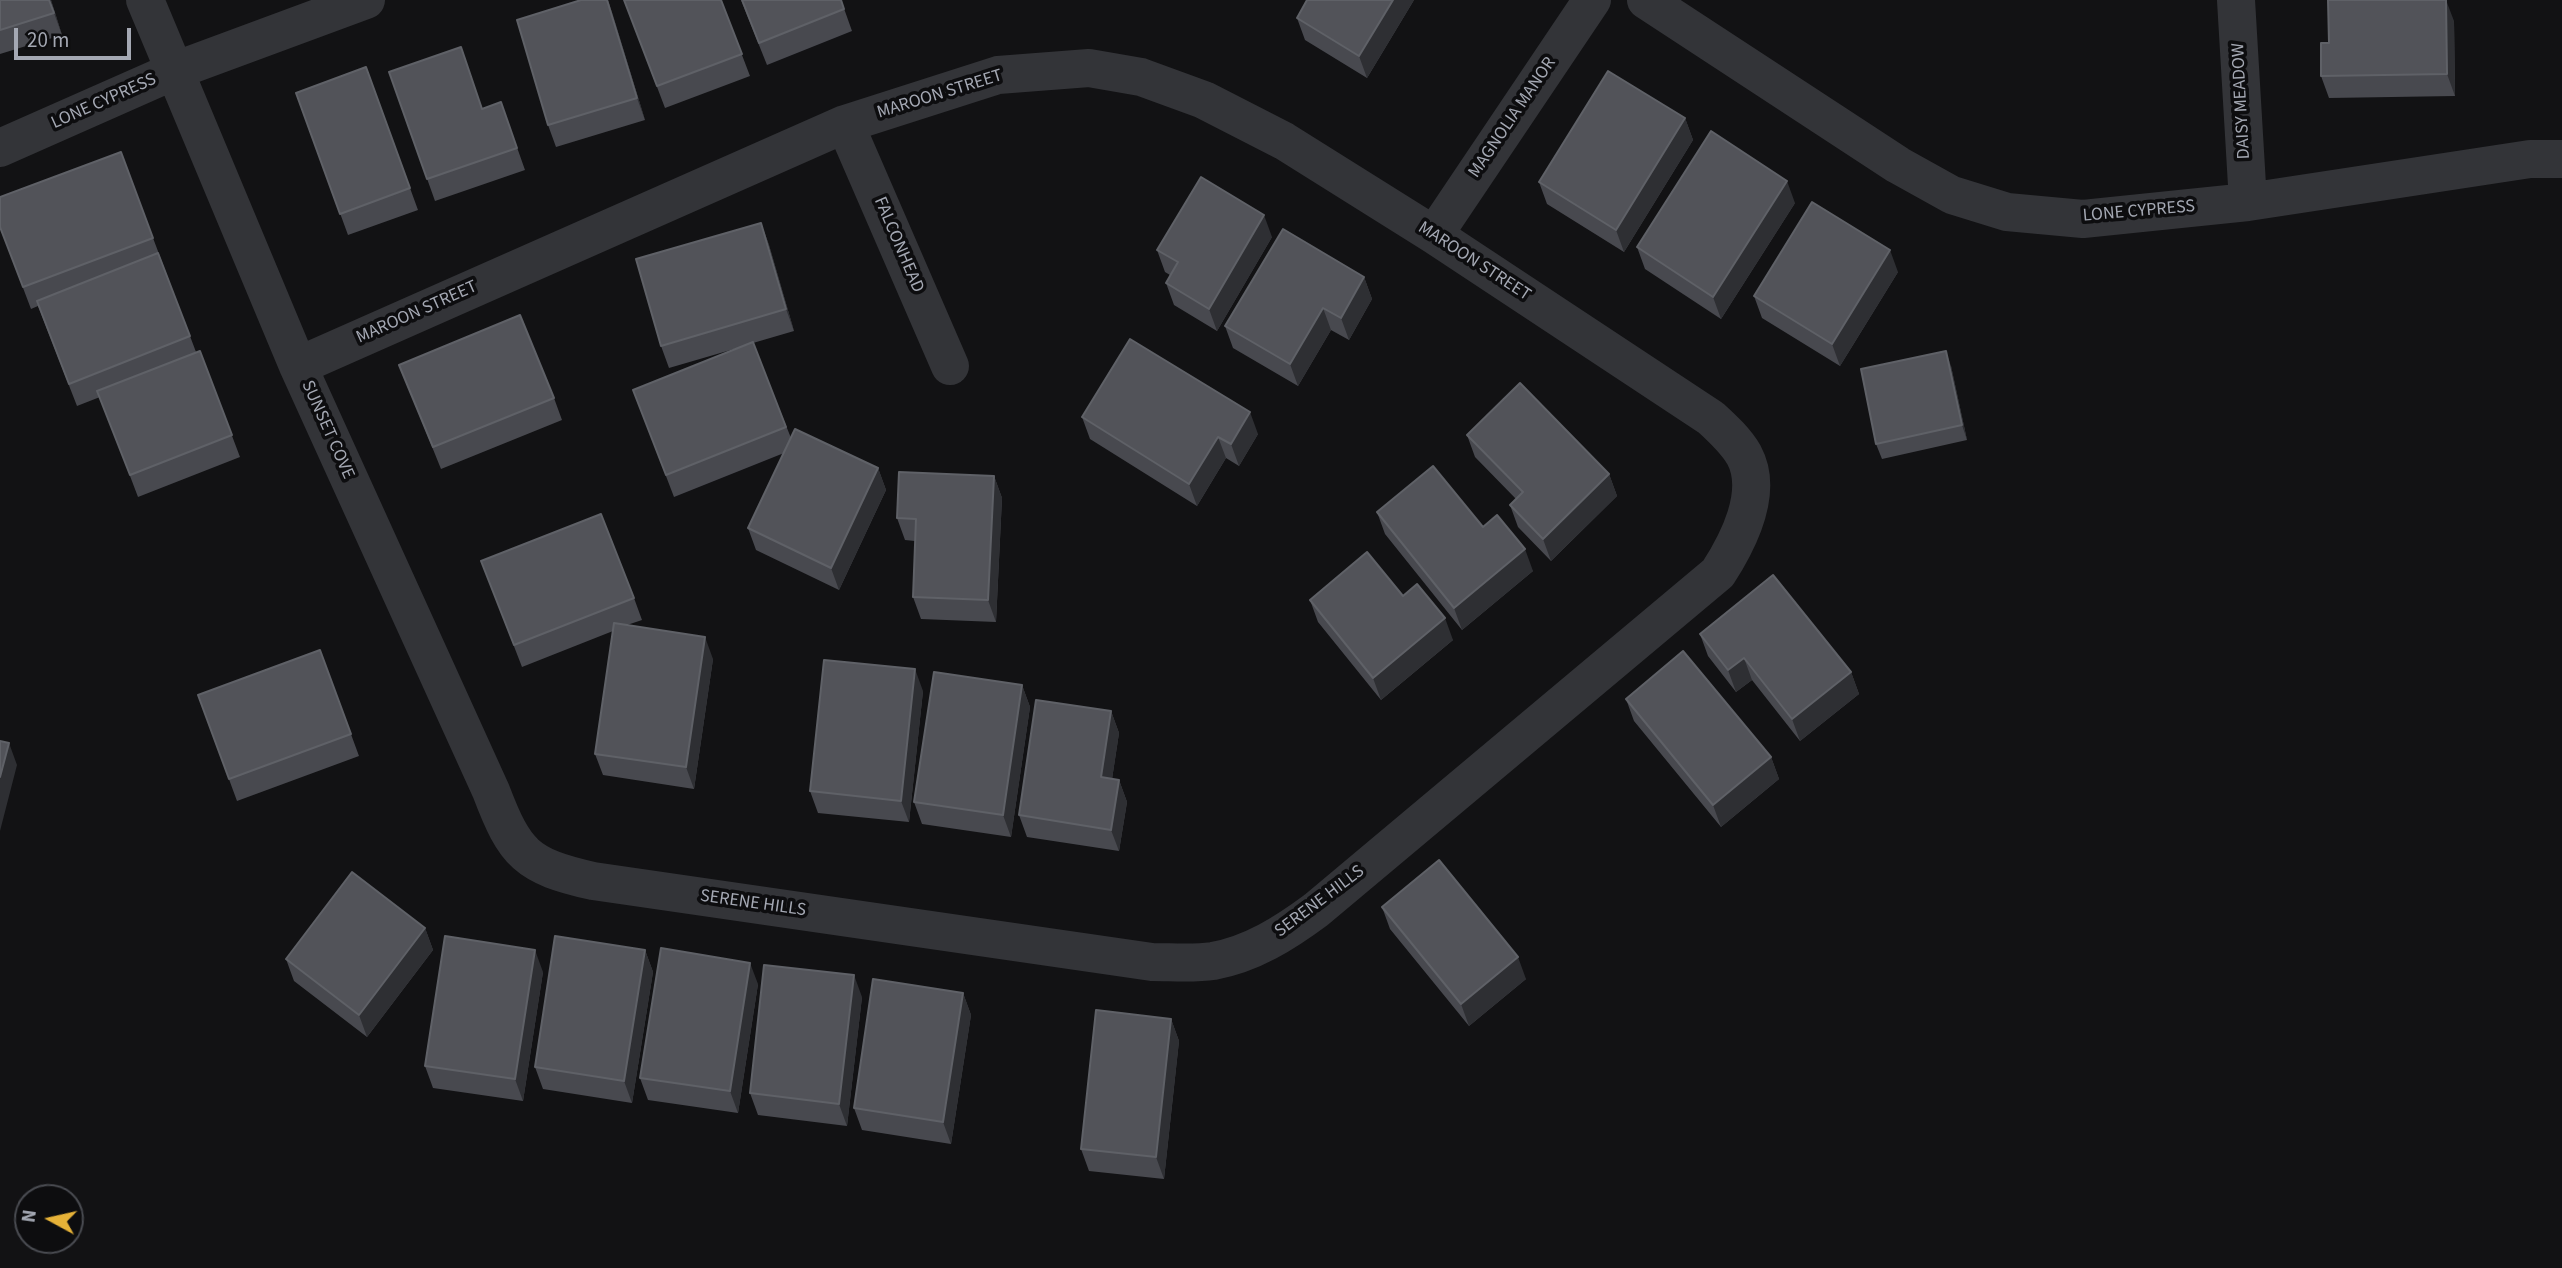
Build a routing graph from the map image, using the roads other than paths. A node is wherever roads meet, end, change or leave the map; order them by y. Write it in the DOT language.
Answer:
graph roads {
  1 [pos="145,0"];
  2 [pos="366,0"];
  3 [pos="1592,0"];
  4 [pos="1646,0"];
  5 [pos="2236,0"];
  6 [pos="174,71"];
  7 [pos="845,124"];
  8 [pos="0,148"];
  9 [pos="2562,159"];
  10 [pos="2248,202"];
  11 [pos="1434,235"];
  12 [pos="298,366"];
  13 [pos="950,366"];
  14 [pos="1752,482"];
  15 [pos="524,854"];
  1 -- 6 [label="street, SUNSET COVE"];
  2 -- 6 [label="street, LONE CYPRESS"];
  3 -- 11 [label="street, MAGNOLIA MANOR"];
  4 -- 10 [label="street, LONE CYPRESS"];
  5 -- 10 [label="street, DAISY MEADOW"];
  6 -- 8 [label="street, LONE CYPRESS"];
  6 -- 12 [label="street, SUNSET COVE"];
  7 -- 11 [label="street, MAROON STREET"];
  7 -- 12 [label="street, MAROON STREET"];
  7 -- 13 [label="street, FALCONHEAD"];
  9 -- 10 [label="street, LONE CYPRESS"];
  11 -- 14 [label="street, MAROON STREET"];
  12 -- 15 [label="street, SUNSET COVE"];
  14 -- 15 [label="street, SERENE HILLS"];
}
